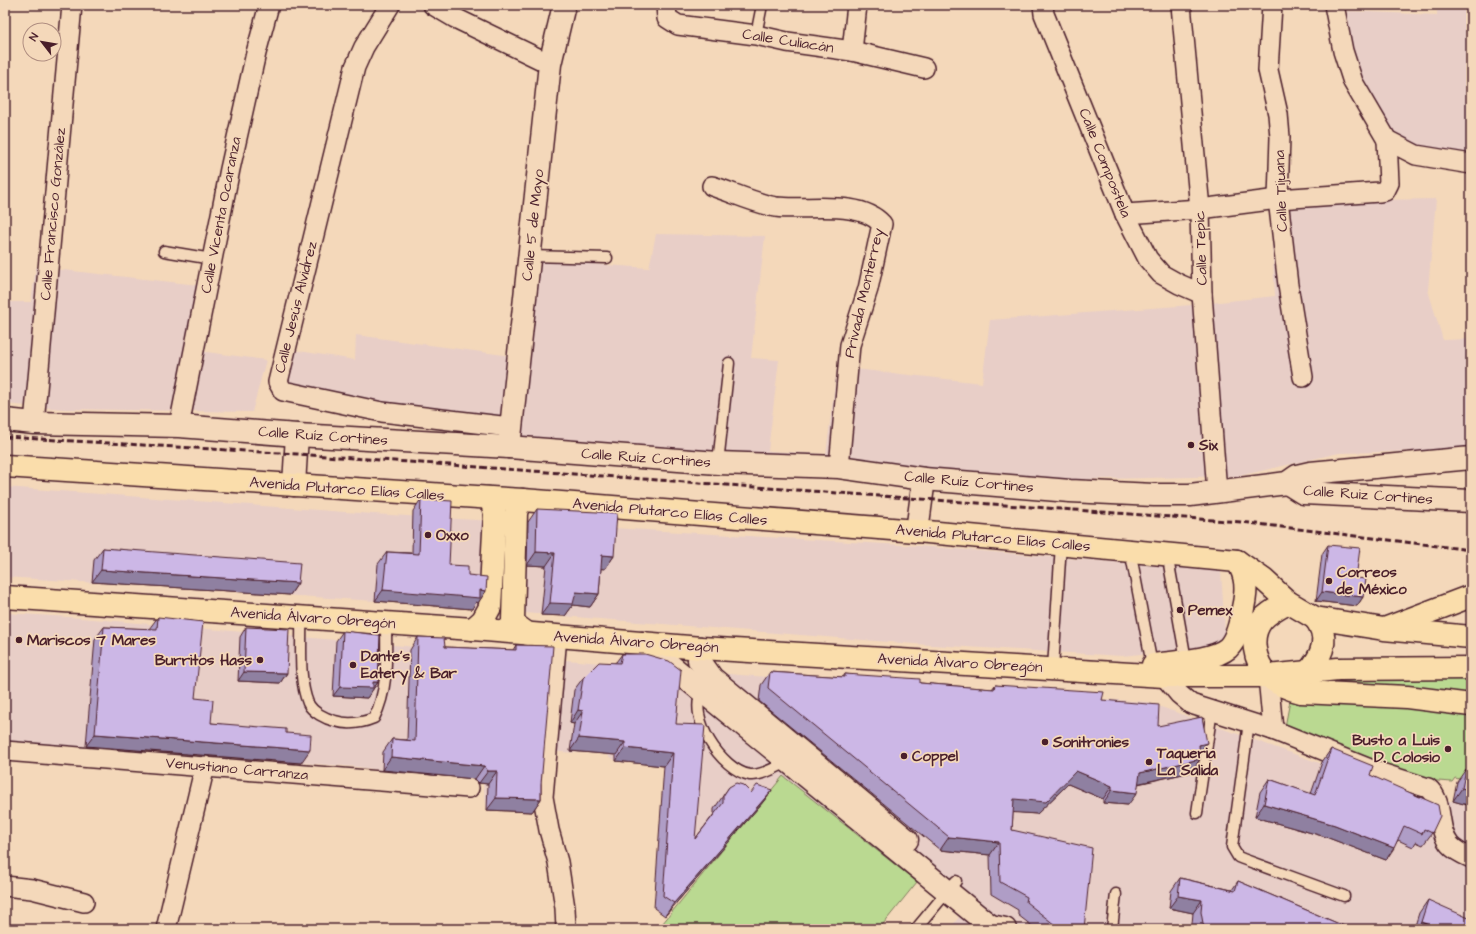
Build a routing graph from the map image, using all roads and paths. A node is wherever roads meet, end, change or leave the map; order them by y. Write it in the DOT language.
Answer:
graph roads {
  1 [pos="72,5"];
  2 [pos="269,5"];
  3 [pos="390,5"];
  4 [pos="433,5"];
  5 [pos="564,5"];
  6 [pos="666,5"];
  7 [pos="762,5"];
  8 [pos="857,5"];
  9 [pos="1043,5"];
  10 [pos="1180,5"];
  11 [pos="1272,5"];
  12 [pos="1334,5"];
  13 [pos="457,11"];
  14 [pos="756,35"];
  15 [pos="852,51"];
  16 [pos="550,64"];
  17 [pos="924,68"];
  18 [pos="1388,140"];
  19 [pos="1471,164"];
  20 [pos="712,186"];
  21 [pos="1278,200"];
  22 [pos="1200,209"];
  23 [pos="1125,214"];
  24 [pos="164,251"];
  25 [pos="530,256"];
  26 [pos="607,258"];
  27 [pos="212,259"];
  28 [pos="1202,294"];
  29 [pos="729,363"];
  30 [pos="1303,377"];
  31 [pos="5,420"];
  32 [pos="34,423"];
  33 [pos="179,426"];
  34 [pos="297,435"];
  35 [pos="510,437"];
  36 [pos="1471,458"];
  37 [pos="718,463"];
  38 [pos="5,466"];
  39 [pos="839,467"];
  40 [pos="924,479"];
  41 [pos="1286,483"];
  42 [pos="294,485"];
  43 [pos="1217,492"];
  44 [pos="488,498"];
  45 [pos="524,500"];
  46 [pos="1471,501"];
  47 [pos="917,532"];
  48 [pos="1061,544"];
  49 [pos="1130,550"];
  50 [pos="1167,553"];
  51 [pos="1237,561"];
  52 [pos="1471,596"];
  53 [pos="5,597"];
  54 [pos="1288,602"];
  55 [pos="302,617"];
  56 [pos="1315,618"];
  57 [pos="386,623"];
  58 [pos="473,629"];
  59 [pos="1384,629"];
  60 [pos="528,634"];
  61 [pos="557,636"];
  62 [pos="1471,637"];
  63 [pos="643,643"];
  64 [pos="701,648"];
  65 [pos="1186,660"];
  66 [pos="1053,668"];
  67 [pos="1471,668"];
  68 [pos="1158,670"];
  69 [pos="1308,672"];
  70 [pos="1268,676"];
  71 [pos="707,685"];
  72 [pos="1471,705"];
  73 [pos="1212,710"];
  74 [pos="1249,722"];
  75 [pos="1273,730"];
  76 [pos="5,751"];
  77 [pos="787,762"];
  78 [pos="205,766"];
  79 [pos="469,788"];
  80 [pos="1197,812"];
  81 [pos="1471,858"];
  82 [pos="5,886"];
  83 [pos="952,886"];
  84 [pos="1116,894"];
  85 [pos="1344,896"];
  86 [pos="84,902"];
  87 [pos="166,929"];
  88 [pos="566,929"];
  89 [pos="916,929"];
  90 [pos="1112,929"];
  1 -- 32 [label="street, Calle Francisco González"];
  2 -- 27 [label="street, Calle Vicenta Ocaranza"];
  3 -- 35 [label="street, Calle Jesús Alvidrez"];
  4 -- 13 [label="street"];
  5 -- 16 [label="street, Calle 5 de Mayo"];
  6 -- 14 [label="street, Calle Culiacán"];
  7 -- 14 [label="lane"];
  8 -- 15 [label="street"];
  9 -- 23 [label="street, Calle Compostela"];
  10 -- 22 [label="street, Calle Tepic"];
  11 -- 21 [label="street, Calle Tijuana"];
  12 -- 18 [label="street"];
  13 -- 16 [label="street"];
  14 -- 15 [label="street, Calle Culiacán"];
  15 -- 17 [label="street, Calle Culiacán"];
  16 -- 25 [label="street, Calle 5 de Mayo"];
  18 -- 19 [label="street"];
  18 -- 21 [label="street"];
  20 -- 39 [label="street, Privada Monterrey"];
  21 -- 22 [label="street"];
  21 -- 30 [label="street, Calle Tijuana"];
  22 -- 23 [label="street"];
  22 -- 28 [label="street, Calle Tepic"];
  23 -- 28 [label="street, Calle Compostela"];
  24 -- 27 [label="lane"];
  25 -- 26 [label="lane"];
  25 -- 35 [label="street, Calle 5 de Mayo"];
  27 -- 33 [label="street, Calle Vicenta Ocaranza"];
  28 -- 43 [label="street, Calle Tepic"];
  29 -- 37 [label="lane"];
  31 -- 32 [label="street, Calle Ruíz Cortines"];
  32 -- 33 [label="street, Calle Ruíz Cortines"];
  33 -- 34 [label="street, Calle Ruíz Cortines"];
  34 -- 35 [label="street, Calle Ruíz Cortines"];
  34 -- 42 [label="street"];
  35 -- 37 [label="street, Calle Ruíz Cortines"];
  36 -- 41 [label="street, Calle Ruiz Cortines"];
  37 -- 39 [label="street, Calle Ruíz Cortines"];
  38 -- 42 [label="highway, Avenida Plutarco Elías Calles"];
  39 -- 40 [label="street, Calle Ruíz Cortines"];
  40 -- 43 [label="street, Calle Ruíz Cortines"];
  40 -- 47 [label="street"];
  41 -- 43 [label="street, Calle Ruíz Cortines"];
  41 -- 46 [label="street, Calle Ruiz Cortines"];
  42 -- 44 [label="highway, Avenida Plutarco Elías Calles"];
  44 -- 45 [label="highway, Avenida Plutarco Elías Calles"];
  44 -- 58 [label="highway"];
  45 -- 47 [label="highway, Avenida Plutarco Elías Calles"];
  45 -- 60 [label="highway"];
  47 -- 48 [label="highway, Avenida Plutarco Elías Calles"];
  48 -- 49 [label="highway, Avenida Plutarco Elías Calles"];
  48 -- 66 [label="lane"];
  49 -- 50 [label="highway, Avenida Plutarco Elías Calles"];
  49 -- 68 [label="lane"];
  50 -- 51 [label="highway, Avenida Plutarco Elías Calles"];
  50 -- 65 [label="lane"];
  51 -- 54 [label="highway, Avenida Plutarco Elías Calles"];
  51 -- 65 [label="highway"];
  52 -- 59 [label="highway"];
  53 -- 55 [label="highway, Avenida Álvaro Obregón"];
  54 -- 56 [label="highway, Avenida Plutarco Elías Calles"];
  54 -- 70 [label="highway"];
  55 -- 57 [label="highway, Avenida Álvaro Obregón"];
  55 -- 57 [label="lane"];
  56 -- 59 [label="highway"];
  56 -- 69 [label="highway"];
  57 -- 58 [label="highway, Avenida Álvaro Obregón"];
  58 -- 60 [label="highway, Avenida Álvaro Obregón"];
  59 -- 62 [label="highway"];
  60 -- 61 [label="highway, Avenida Álvaro Obregón"];
  61 -- 63 [label="highway, Avenida Álvaro Obregón"];
  61 -- 88 [label="street"];
  63 -- 64 [label="highway, Avenida Álvaro Obregón"];
  63 -- 71 [label="street"];
  64 -- 66 [label="highway, Avenida Álvaro Obregón"];
  64 -- 71 [label="street"];
  65 -- 68 [label="highway"];
  66 -- 68 [label="highway, Avenida Álvaro Obregón"];
  67 -- 69 [label="highway"];
  68 -- 70 [label="highway, Avenida Álvaro Obregón"];
  68 -- 73 [label="street"];
  69 -- 70 [label="highway"];
  70 -- 72 [label="highway"];
  70 -- 75 [label="street"];
  71 -- 77 [label="street"];
  71 -- 77 [label="lane"];
  71 -- 83 [label="street"];
  73 -- 74 [label="street"];
  73 -- 80 [label="lane"];
  74 -- 75 [label="street"];
  74 -- 85 [label="lane"];
  75 -- 81 [label="street"];
  76 -- 78 [label="street, Venustiano Carranza"];
  77 -- 83 [label="street"];
  78 -- 79 [label="street, Venustiano Carranza"];
  78 -- 87 [label="street"];
  82 -- 86 [label="street"];
  83 -- 89 [label="lane"];
  84 -- 90 [label="lane"];
}
